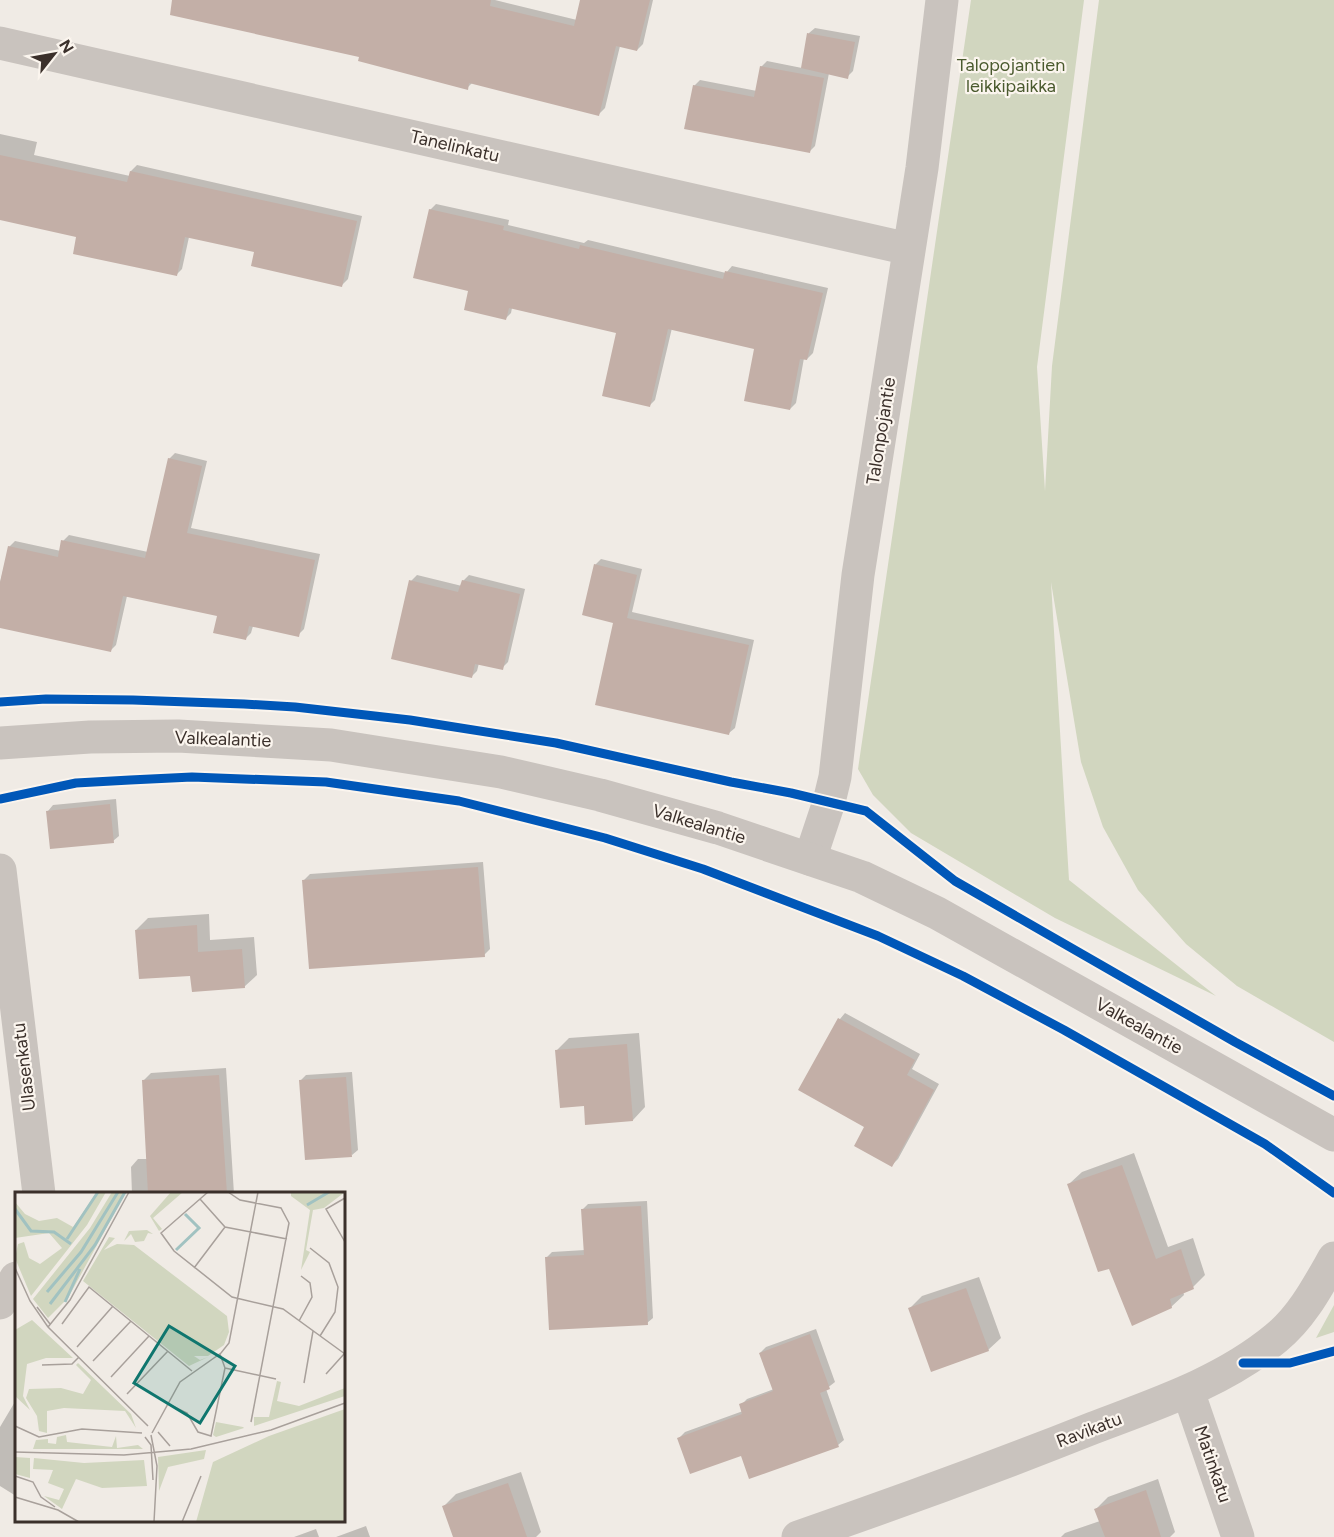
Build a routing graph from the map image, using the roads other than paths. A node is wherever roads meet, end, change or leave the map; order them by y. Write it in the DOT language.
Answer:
graph roads {
  1 [pos="942,0"];
  2 [pos="0,43"];
  3 [pos="909,249"];
  4 [pos="0,743"];
  5 [pos="810,859"];
  6 [pos="0,870"];
  7 [pos="1334,1135"];
  8 [pos="39,1192"];
  9 [pos="1334,1257"];
  10 [pos="15,1280"];
  11 [pos="0,1303"];
  12 [pos="1188,1391"];
  13 [pos="798,1537"];
  14 [pos="1238,1537"];
  1 -- 3 [label="street, Talonpojantie"];
  2 -- 3 [label="street, Tanelinkatu"];
  3 -- 5 [label="street, Talonpojantie"];
  4 -- 5 [label="street, Valkealantie"];
  5 -- 7 [label="street, Valkealantie"];
  6 -- 8 [label="street, Ulasenkatu"];
  9 -- 12 [label="street, Ravikatu"];
  10 -- 11 [label="street"];
  12 -- 13 [label="street, Ravikatu"];
  12 -- 14 [label="street, Matinkatu"];
}
